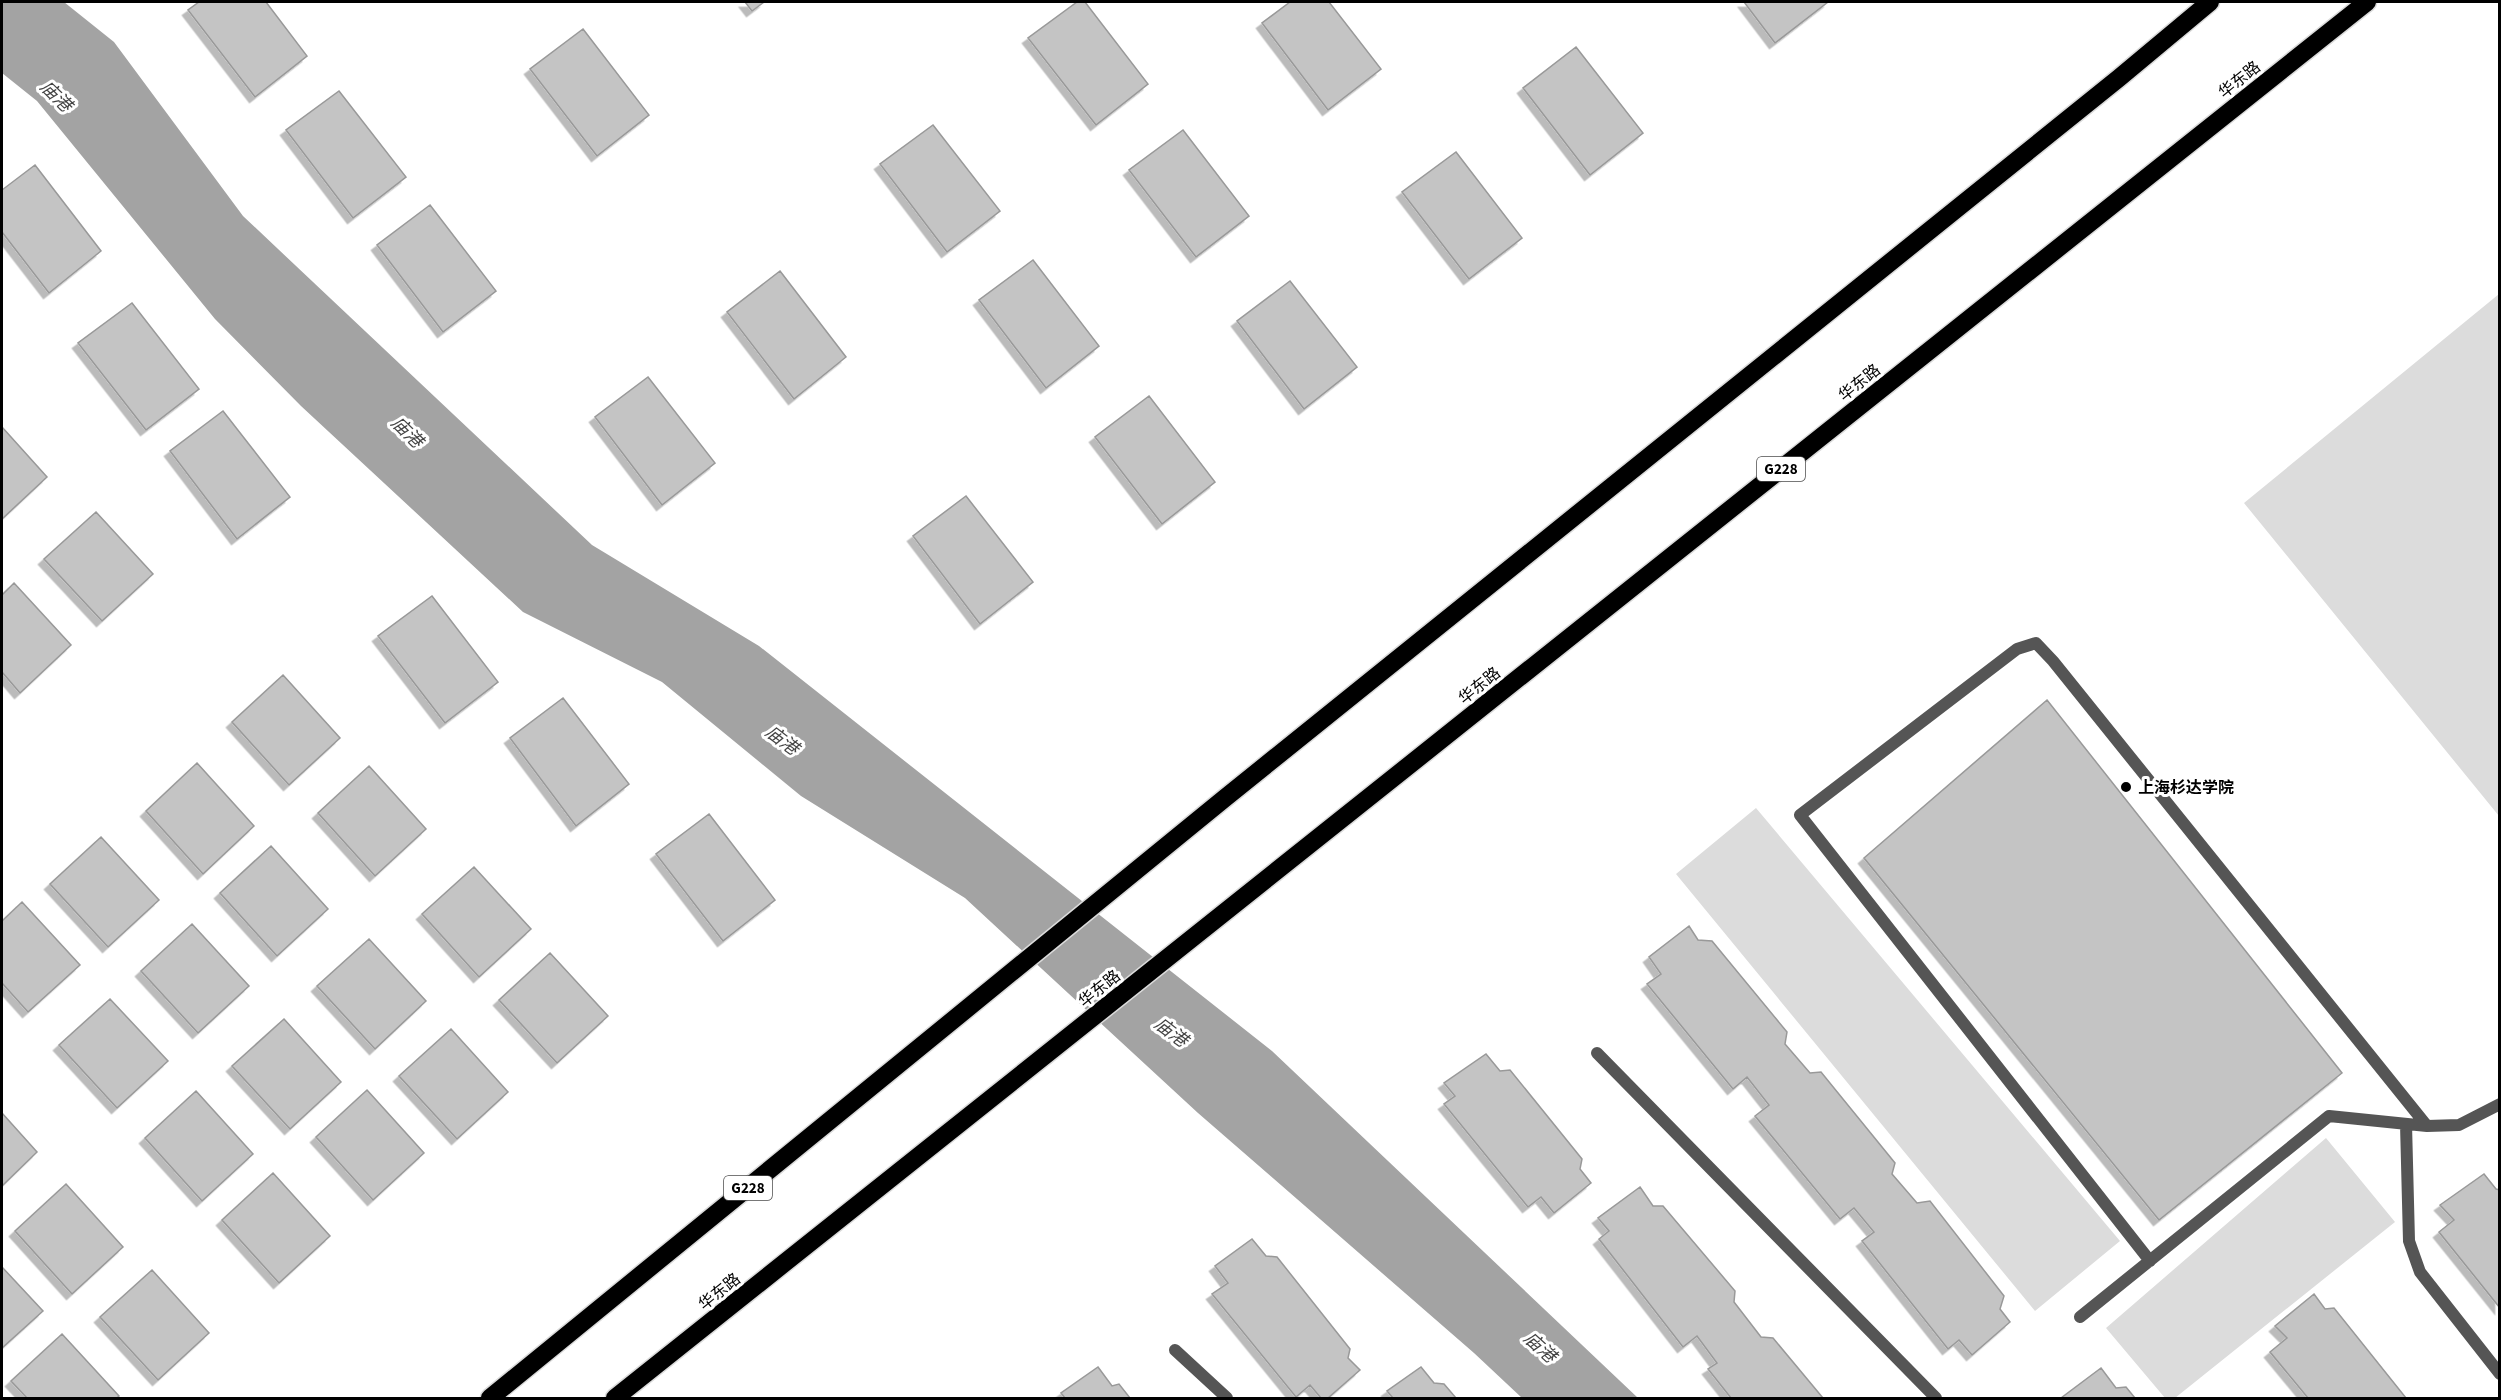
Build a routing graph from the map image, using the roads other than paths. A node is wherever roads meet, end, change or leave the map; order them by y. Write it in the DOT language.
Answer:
graph roads {
  1 [pos="2210,2"];
  2 [pos="2367,2"];
  3 [pos="1597,1053"];
  4 [pos="2499,1104"];
  5 [pos="2406,1124"];
  6 [pos="2427,1126"];
  7 [pos="2150,1261"];
  8 [pos="2080,1317"];
  9 [pos="1175,1350"];
  10 [pos="2499,1374"];
  11 [pos="490,1398"];
  12 [pos="615,1398"];
  13 [pos="1227,1398"];
  14 [pos="1936,1398"];
  1 -- 11 [label="highway, G228"];
  2 -- 12 [label="highway, 华东路 / G228"];
  3 -- 14 [label="lane"];
  4 -- 6 [label="lane"];
  5 -- 6 [label="lane"];
  5 -- 7 [label="lane"];
  5 -- 10 [label="lane"];
  6 -- 7 [label="lane"];
  7 -- 8 [label="lane"];
  9 -- 13 [label="lane"];
}
